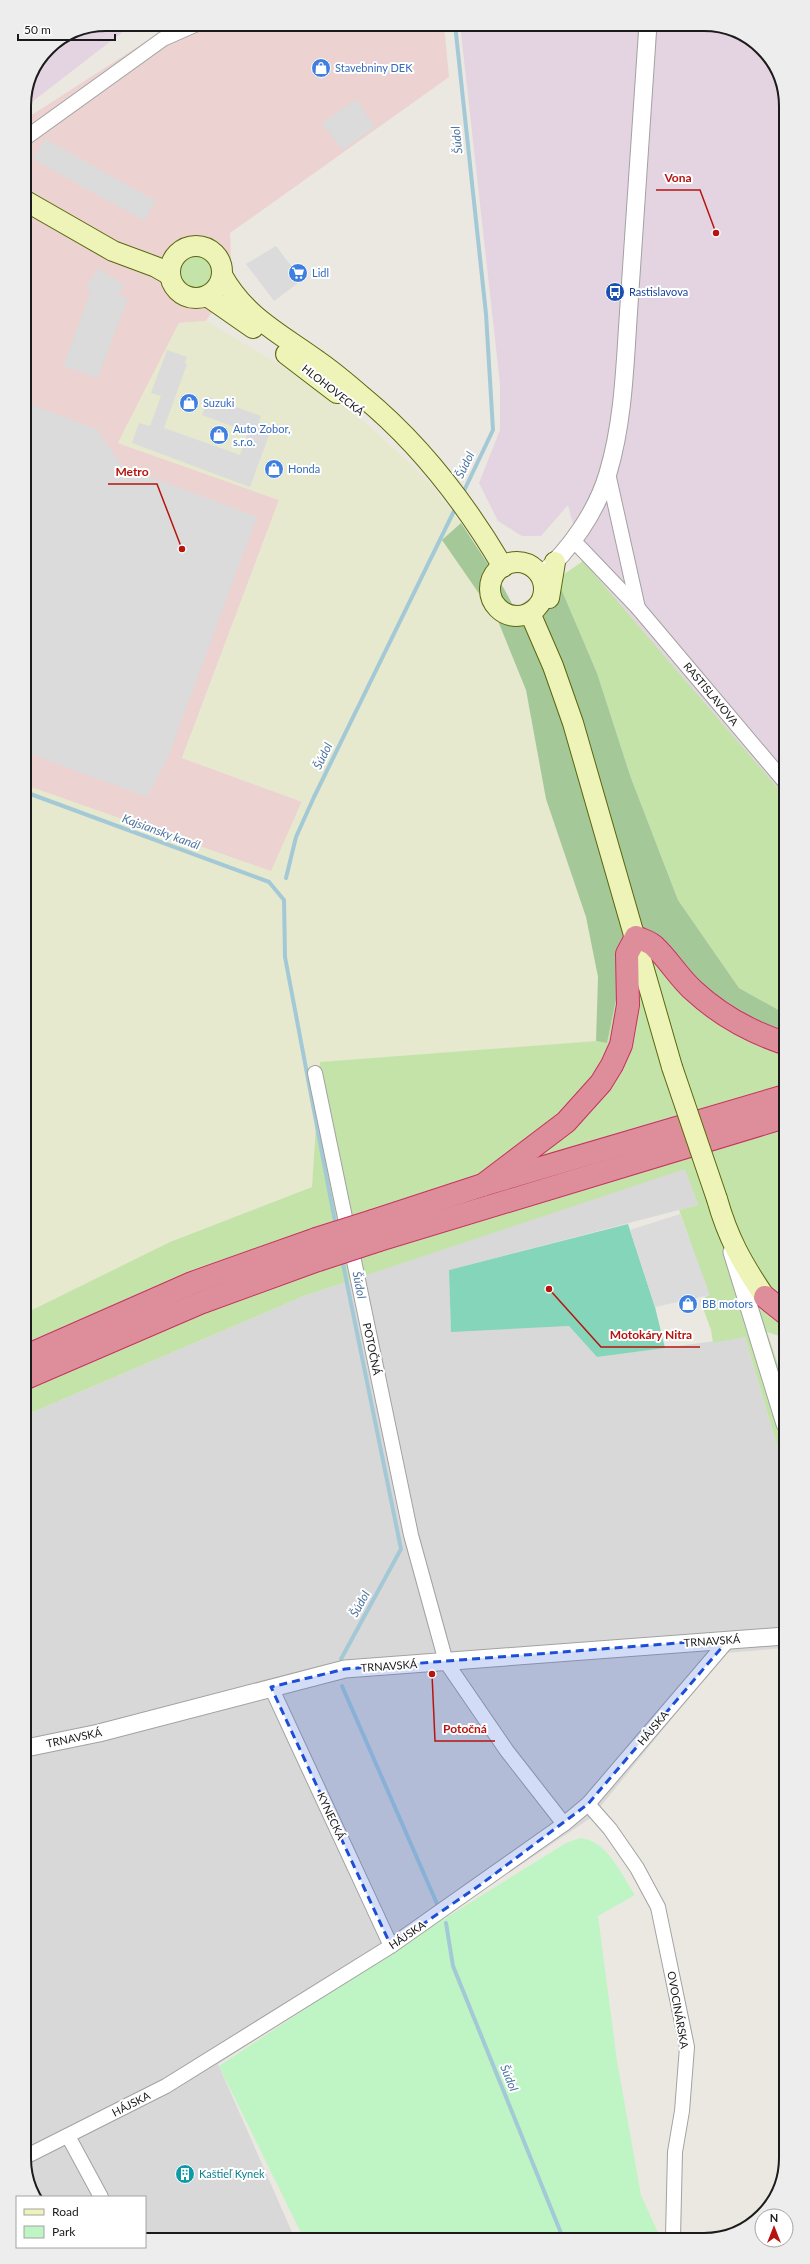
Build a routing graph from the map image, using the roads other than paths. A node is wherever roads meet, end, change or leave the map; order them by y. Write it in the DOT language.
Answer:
graph roads {
  1 [pos="181,31"];
  2 [pos="648,31"];
  3 [pos="31,134"];
  4 [pos="31,204"];
  5 [pos="173,266"];
  6 [pos="222,275"];
  7 [pos="207,296"];
  8 [pos="608,473"];
  9 [pos="452,492"];
  10 [pos="572,540"];
  11 [pos="555,562"];
  12 [pos="503,567"];
  13 [pos="540,576"];
  14 [pos="638,608"];
  15 [pos="530,612"];
  16 [pos="543,640"];
  17 [pos="779,775"];
  18 [pos="636,937"];
  19 [pos="779,1041"];
  20 [pos="314,1073"];
  21 [pos="779,1097"];
  22 [pos="779,1119"];
  23 [pos="483,1185"];
  24 [pos="376,1230"];
  25 [pos="726,1231"];
  26 [pos="317,1250"];
  27 [pos="775,1301"];
  28 [pos="751,1316"];
  29 [pos="31,1354"];
  30 [pos="31,1376"];
  31 [pos="779,1405"];
  32 [pos="779,1636"];
  33 [pos="729,1639"];
  34 [pos="446,1662"];
  35 [pos="271,1687"];
  36 [pos="31,1747"];
  37 [pos="588,1804"];
  38 [pos="564,1824"];
  39 [pos="390,1946"];
  40 [pos="68,2136"];
  41 [pos="31,2154"];
  42 [pos="100,2196"];
  43 [pos="673,2233"];
  1 -- 3 [label="street"];
  2 -- 8 [label="street"];
  4 -- 5 [label="main road"];
  5 -- 6 [label="main road"];
  5 -- 7 [label="main road"];
  6 -- 7 [label="main road"];
  6 -- 9 [label="main road, HLOHOVECKÁ"];
  7 -- 9 [label="main road, HLOHOVECKÁ"];
  8 -- 10 [label="street"];
  8 -- 14 [label="street, RASTISLAVOVA"];
  9 -- 12 [label="main road"];
  10 -- 11 [label="street"];
  10 -- 14 [label="street, RASTISLAVOVA"];
  11 -- 13 [label="street"];
  11 -- 16 [label="main road"];
  12 -- 13 [label="main road"];
  12 -- 15 [label="main road"];
  13 -- 15 [label="main road"];
  14 -- 17 [label="street, RASTISLAVOVA"];
  15 -- 16 [label="main road"];
  16 -- 18 [label="main road"];
  18 -- 19 [label="highway"];
  18 -- 23 [label="highway"];
  18 -- 25 [label="main road, bridge"];
  20 -- 34 [label="street, POTOČNÁ"];
  21 -- 23 [label="highway"];
  22 -- 24 [label="highway"];
  23 -- 24 [label="highway"];
  24 -- 26 [label="highway, bridge"];
  25 -- 27 [label="main road"];
  25 -- 28 [label="street"];
  26 -- 29 [label="highway"];
  26 -- 30 [label="highway"];
  27 -- 28 [label="street"];
  28 -- 31 [label="street"];
  32 -- 33 [label="street, TRNAVSKÁ"];
  33 -- 34 [label="street, TRNAVSKÁ"];
  33 -- 37 [label="street, HÁJSKA"];
  34 -- 35 [label="street, TRNAVSKÁ"];
  34 -- 38 [label="street, POTOČNÁ"];
  35 -- 36 [label="street, TRNAVSKÁ"];
  35 -- 39 [label="street, KYNECKÁ"];
  37 -- 38 [label="street, HÁJSKA"];
  37 -- 43 [label="street, OVOCINÁRSKA"];
  38 -- 39 [label="street, HÁJSKA"];
  39 -- 40 [label="street, HÁJSKA"];
  40 -- 41 [label="street, HÁJSKA"];
  40 -- 42 [label="street"];
}
